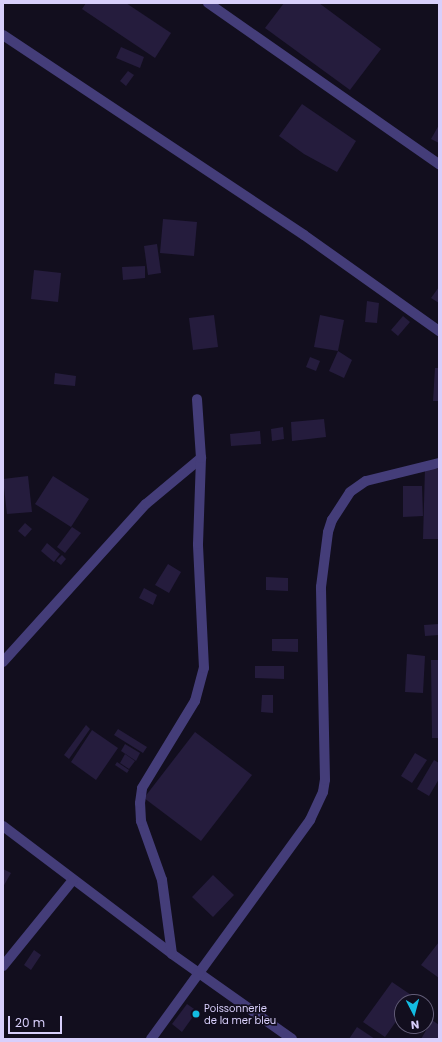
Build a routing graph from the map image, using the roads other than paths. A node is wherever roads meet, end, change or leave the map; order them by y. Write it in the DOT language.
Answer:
graph roads {
  1 [pos="208,3"];
  2 [pos="3,35"];
  3 [pos="439,164"];
  4 [pos="439,331"];
  5 [pos="197,399"];
  6 [pos="202,458"];
  7 [pos="439,463"];
  8 [pos="3,662"];
  9 [pos="3,826"];
  10 [pos="73,880"];
  11 [pos="172,954"];
  12 [pos="3,966"];
  13 [pos="198,972"];
  14 [pos="151,1039"];
  15 [pos="292,1039"];
  1 -- 3 [label="street"];
  2 -- 4 [label="street"];
  5 -- 6 [label="street"];
  6 -- 8 [label="street"];
  6 -- 11 [label="street"];
  7 -- 13 [label="street"];
  9 -- 10 [label="street"];
  10 -- 11 [label="street"];
  10 -- 12 [label="street"];
  11 -- 13 [label="street"];
  13 -- 14 [label="street"];
  13 -- 15 [label="street"];
}
